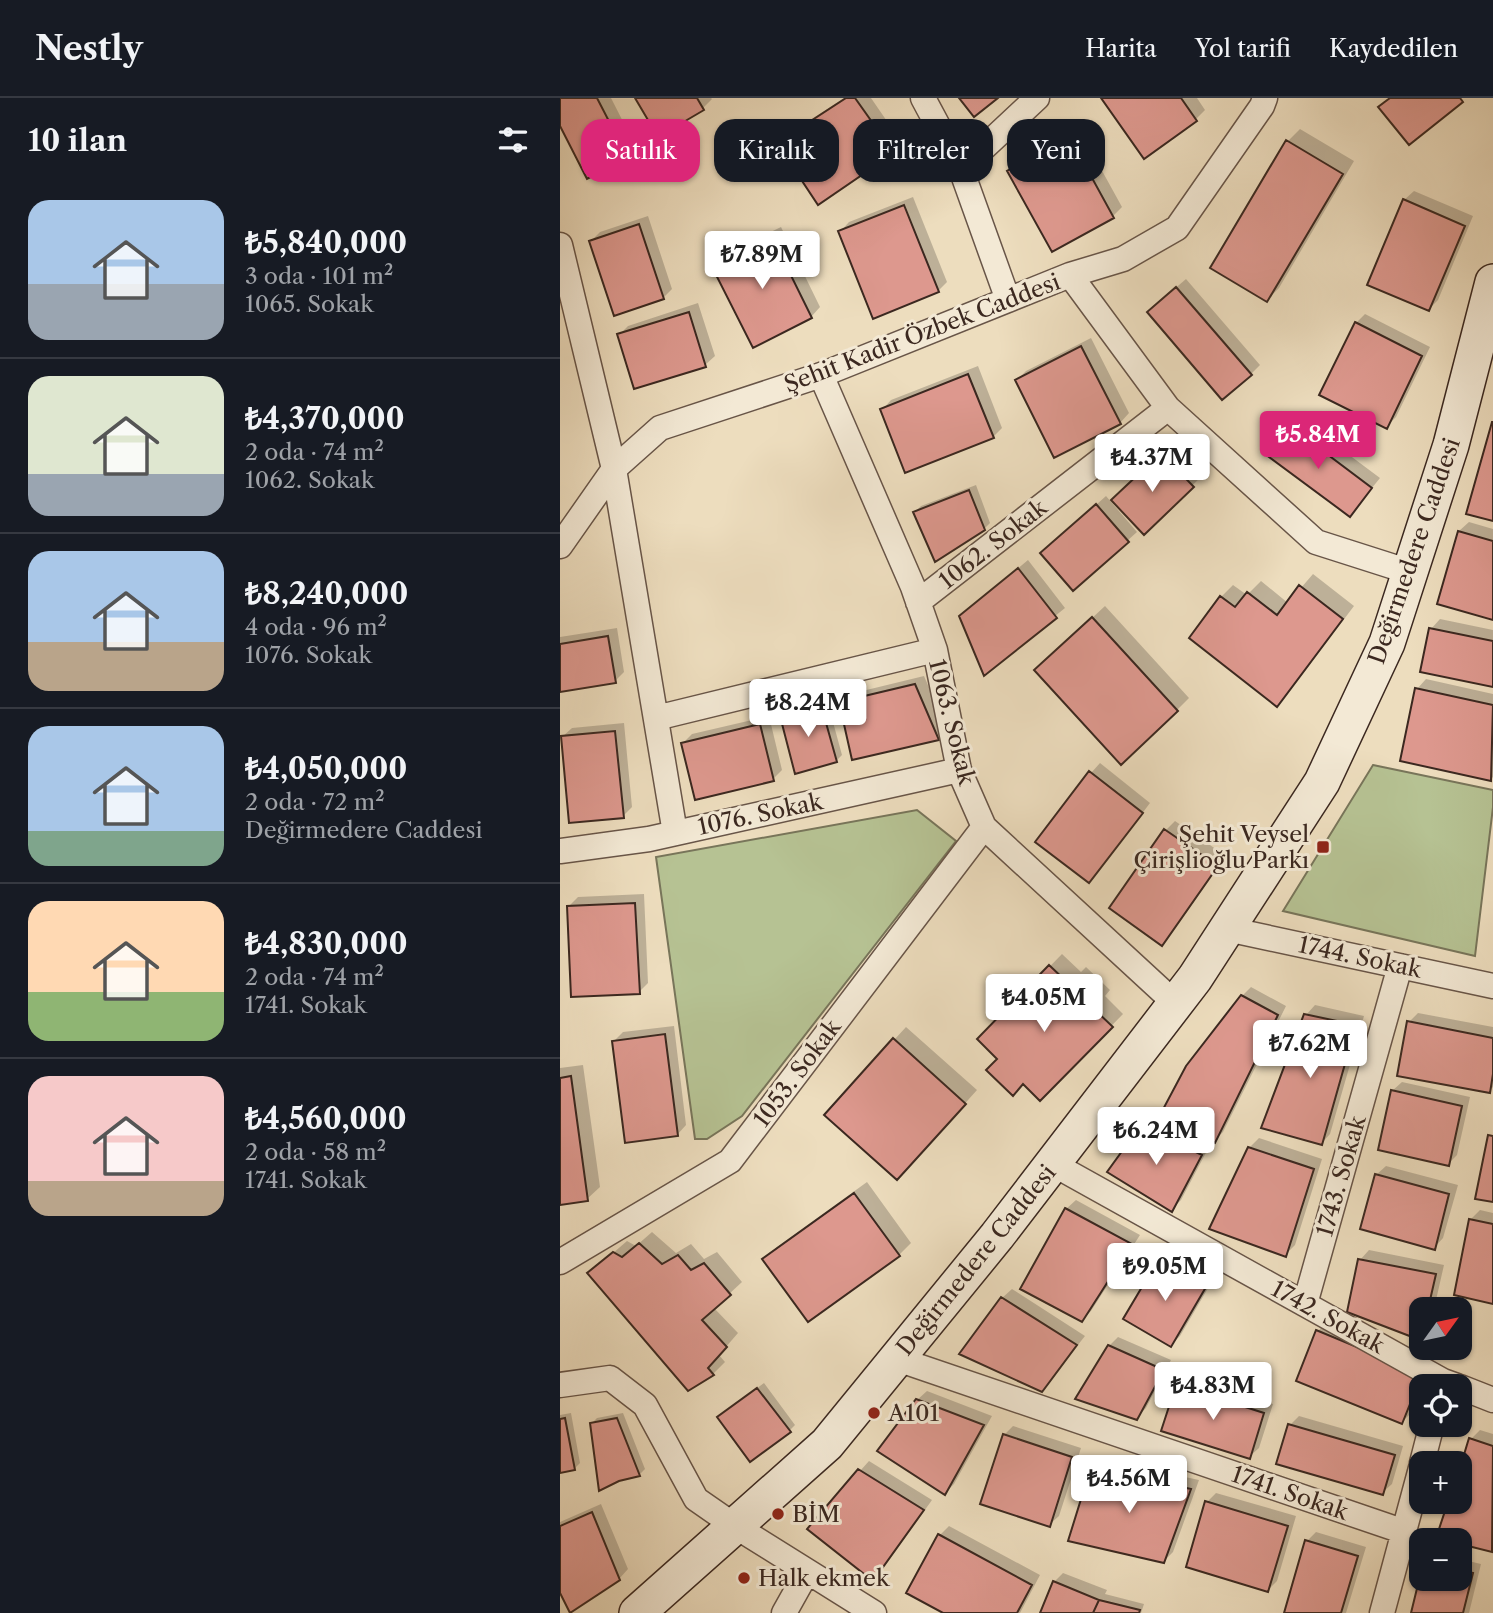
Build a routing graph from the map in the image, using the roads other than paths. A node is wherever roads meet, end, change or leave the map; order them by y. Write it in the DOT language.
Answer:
graph roads {
  1 [pos="923,98"];
  2 [pos="1037,98"];
  3 [pos="1265,98"];
  4 [pos="934,119"];
  5 [pos="993,139"];
  6 [pos="966,182"];
  7 [pos="560,245"];
  8 [pos="1070,275"];
  9 [pos="1493,282"];
  10 [pos="1008,300"];
  11 [pos="821,376"];
  12 [pos="1168,408"];
  13 [pos="614,469"];
  14 [pos="560,546"];
  15 [pos="1410,572"];
  16 [pos="918,602"];
  17 [pos="935,650"];
  18 [pos="656,718"];
  19 [pos="959,770"];
  20 [pos="984,827"];
  21 [pos="675,833"];
  22 [pos="560,851"];
  23 [pos="1227,929"];
  24 [pos="1400,966"];
  25 [pos="1493,986"];
  26 [pos="1176,1003"];
  27 [pos="1053,1164"];
  28 [pos="560,1262"];
  29 [pos="1305,1304"];
  30 [pos="897,1359"];
  31 [pos="1430,1374"];
  32 [pos="560,1385"];
  33 [pos="1472,1393"];
  34 [pos="1493,1400"];
  35 [pos="1410,1514"];
  36 [pos="735,1526"];
  37 [pos="1405,1532"];
  38 [pos="807,1572"];
  39 [pos="637,1613"];
  40 [pos="784,1613"];
  41 [pos="874,1613"];
  42 [pos="1382,1613"];
  1 -- 4 [label="street"];
  2 -- 5 [label="street"];
  3 -- 8 [label="street, Şehit Kadir Özbek Caddesi"];
  6 -- 10 [label="street"];
  7 -- 13 [label="street"];
  8 -- 10 [label="street, Şehit Kadir Özbek Caddesi"];
  8 -- 12 [label="street"];
  9 -- 15 [label="street, Değirmedere Caddesi"];
  10 -- 11 [label="street, Şehit Kadir Özbek Caddesi"];
  11 -- 13 [label="street, Şehit Kadir Özbek Caddesi"];
  11 -- 16 [label="street, 1063. Sokak"];
  12 -- 15 [label="street"];
  12 -- 16 [label="street, 1062. Sokak"];
  13 -- 14 [label="street, Şehit Kadir Özbek Caddesi"];
  13 -- 18 [label="street"];
  15 -- 23 [label="street, Değirmedere Caddesi"];
  16 -- 17 [label="street, 1063. Sokak"];
  17 -- 18 [label="street"];
  17 -- 19 [label="street, 1063. Sokak"];
  18 -- 21 [label="street"];
  19 -- 20 [label="street, 1063. Sokak"];
  19 -- 21 [label="street, 1076. Sokak"];
  20 -- 26 [label="street, 1063. Sokak"];
  20 -- 28 [label="street, 1053. Sokak"];
  21 -- 22 [label="street, 1076. Sokak"];
  23 -- 24 [label="street, 1744. Sokak"];
  23 -- 26 [label="street, Değirmedere Caddesi"];
  24 -- 25 [label="street, 1744. Sokak"];
  24 -- 29 [label="street, 1743. Sokak"];
  26 -- 27 [label="street, Değirmedere Caddesi"];
  27 -- 29 [label="street, 1742. Sokak"];
  27 -- 30 [label="street, Değirmedere Caddesi"];
  29 -- 31 [label="street, 1742. Sokak"];
  30 -- 36 [label="street, Değirmedere Caddesi"];
  30 -- 37 [label="street, 1741. Sokak"];
  32 -- 36 [label="street"];
  33 -- 34 [label="street, 1742. Sokak"];
  35 -- 37 [label="street"];
  36 -- 38 [label="street"];
  36 -- 39 [label="street, Değirmedere Caddesi"];
  37 -- 42 [label="street"];
  38 -- 40 [label="street"];
  38 -- 41 [label="street"];
}
